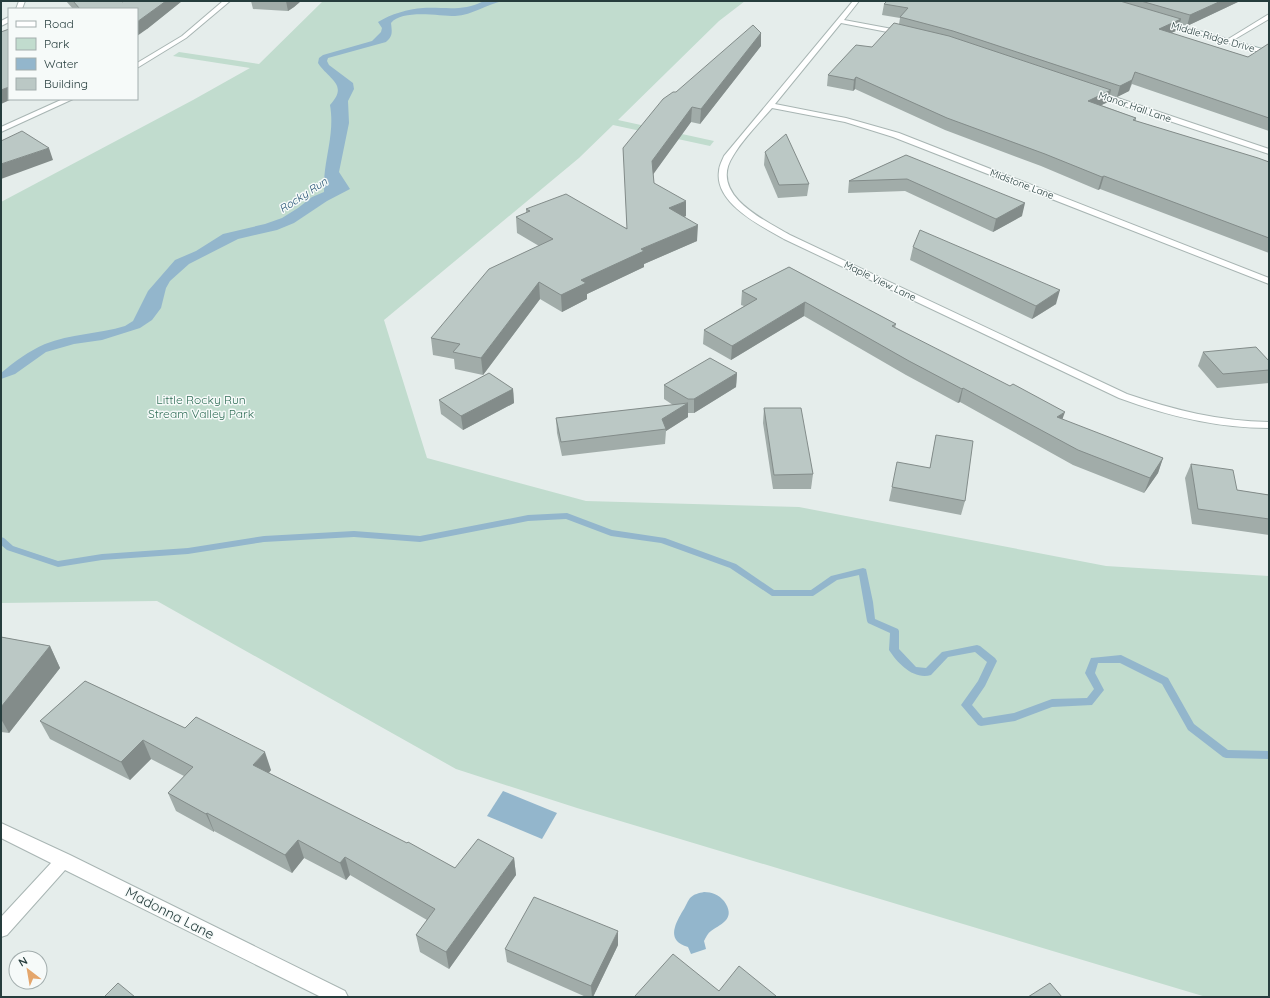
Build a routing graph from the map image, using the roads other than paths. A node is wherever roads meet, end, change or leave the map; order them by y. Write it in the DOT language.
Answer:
graph roads {
  1 [pos="227,1"];
  2 [pos="856,1"];
  3 [pos="1269,16"];
  4 [pos="1155,20"];
  5 [pos="839,22"];
  6 [pos="908,34"];
  7 [pos="1228,41"];
  8 [pos="1269,53"];
  9 [pos="138,65"];
  10 [pos="1083,90"];
  11 [pos="67,100"];
  12 [pos="769,105"];
  13 [pos="1,130"];
  14 [pos="1269,152"];
  15 [pos="1269,281"];
  16 [pos="1269,425"];
  17 [pos="1,830"];
  18 [pos="64,860"];
  19 [pos="1,929"];
  20 [pos="339,997"];
  1 -- 9 [label="street"];
  2 -- 5 [label="street, Maple View Lane"];
  3 -- 7 [label="street"];
  4 -- 7 [label="street, Middle Ridge Drive"];
  5 -- 6 [label="street"];
  5 -- 12 [label="street, Maple View Lane"];
  7 -- 8 [label="street, Middle Ridge Drive"];
  10 -- 14 [label="street, Manor Hall Lane"];
  11 -- 13 [label="street"];
  12 -- 15 [label="street, Midstone Lane"];
  12 -- 16 [label="street, Maple View Lane"];
  17 -- 18 [label="street, Madonna Lane"];
  18 -- 19 [label="street"];
  18 -- 20 [label="street, Madonna Lane"];
}
